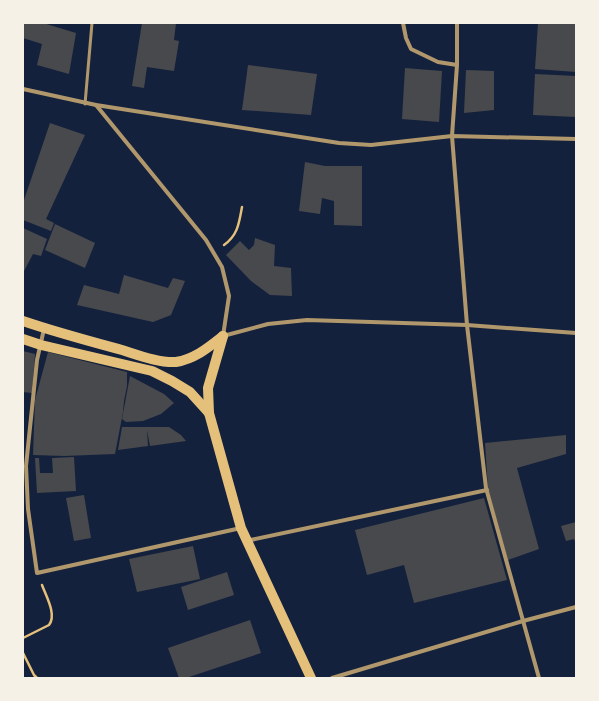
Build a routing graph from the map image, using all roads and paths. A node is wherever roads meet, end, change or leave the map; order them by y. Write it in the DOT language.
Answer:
graph roads {
  1 [pos="92,23"];
  2 [pos="404,23"];
  3 [pos="457,23"];
  4 [pos="457,65"];
  5 [pos="23,89"];
  6 [pos="85,104"];
  7 [pos="96,105"];
  8 [pos="452,136"];
  9 [pos="576,139"];
  10 [pos="242,207"];
  11 [pos="222,246"];
  12 [pos="23,320"];
  13 [pos="467,325"];
  14 [pos="44,328"];
  15 [pos="576,333"];
  16 [pos="223,336"];
  17 [pos="23,339"];
  18 [pos="41,345"];
  19 [pos="154,359"];
  20 [pos="152,371"];
  21 [pos="209,413"];
  22 [pos="25,466"];
  23 [pos="487,490"];
  24 [pos="241,528"];
  25 [pos="246,541"];
  26 [pos="37,573"];
  27 [pos="576,607"];
  28 [pos="522,621"];
  29 [pos="23,638"];
  30 [pos="23,653"];
  31 [pos="36,678"];
  32 [pos="311,678"];
  33 [pos="332,678"];
  34 [pos="539,678"];
  1 -- 6 [label="lane"];
  2 -- 4 [label="street"];
  3 -- 4 [label="street"];
  4 -- 8 [label="street"];
  5 -- 6 [label="street"];
  6 -- 7 [label="street"];
  7 -- 8 [label="street"];
  7 -- 16 [label="street"];
  8 -- 9 [label="street"];
  8 -- 13 [label="street"];
  10 -- 11 [label="path"];
  12 -- 14 [label="main road"];
  13 -- 15 [label="street"];
  13 -- 16 [label="street"];
  13 -- 23 [label="street"];
  14 -- 18 [label="street"];
  14 -- 19 [label="main road"];
  16 -- 19 [label="main road"];
  16 -- 21 [label="main road"];
  17 -- 18 [label="main road"];
  18 -- 20 [label="main road"];
  18 -- 22 [label="street"];
  19 -- 20 [label="main road"];
  20 -- 21 [label="main road"];
  21 -- 24 [label="main road"];
  22 -- 26 [label="street"];
  23 -- 25 [label="street"];
  23 -- 28 [label="street"];
  24 -- 25 [label="main road"];
  24 -- 26 [label="street"];
  25 -- 32 [label="main road"];
  26 -- 29 [label="path"];
  27 -- 28 [label="street"];
  28 -- 33 [label="street"];
  28 -- 34 [label="street"];
  30 -- 31 [label="path"];
}
